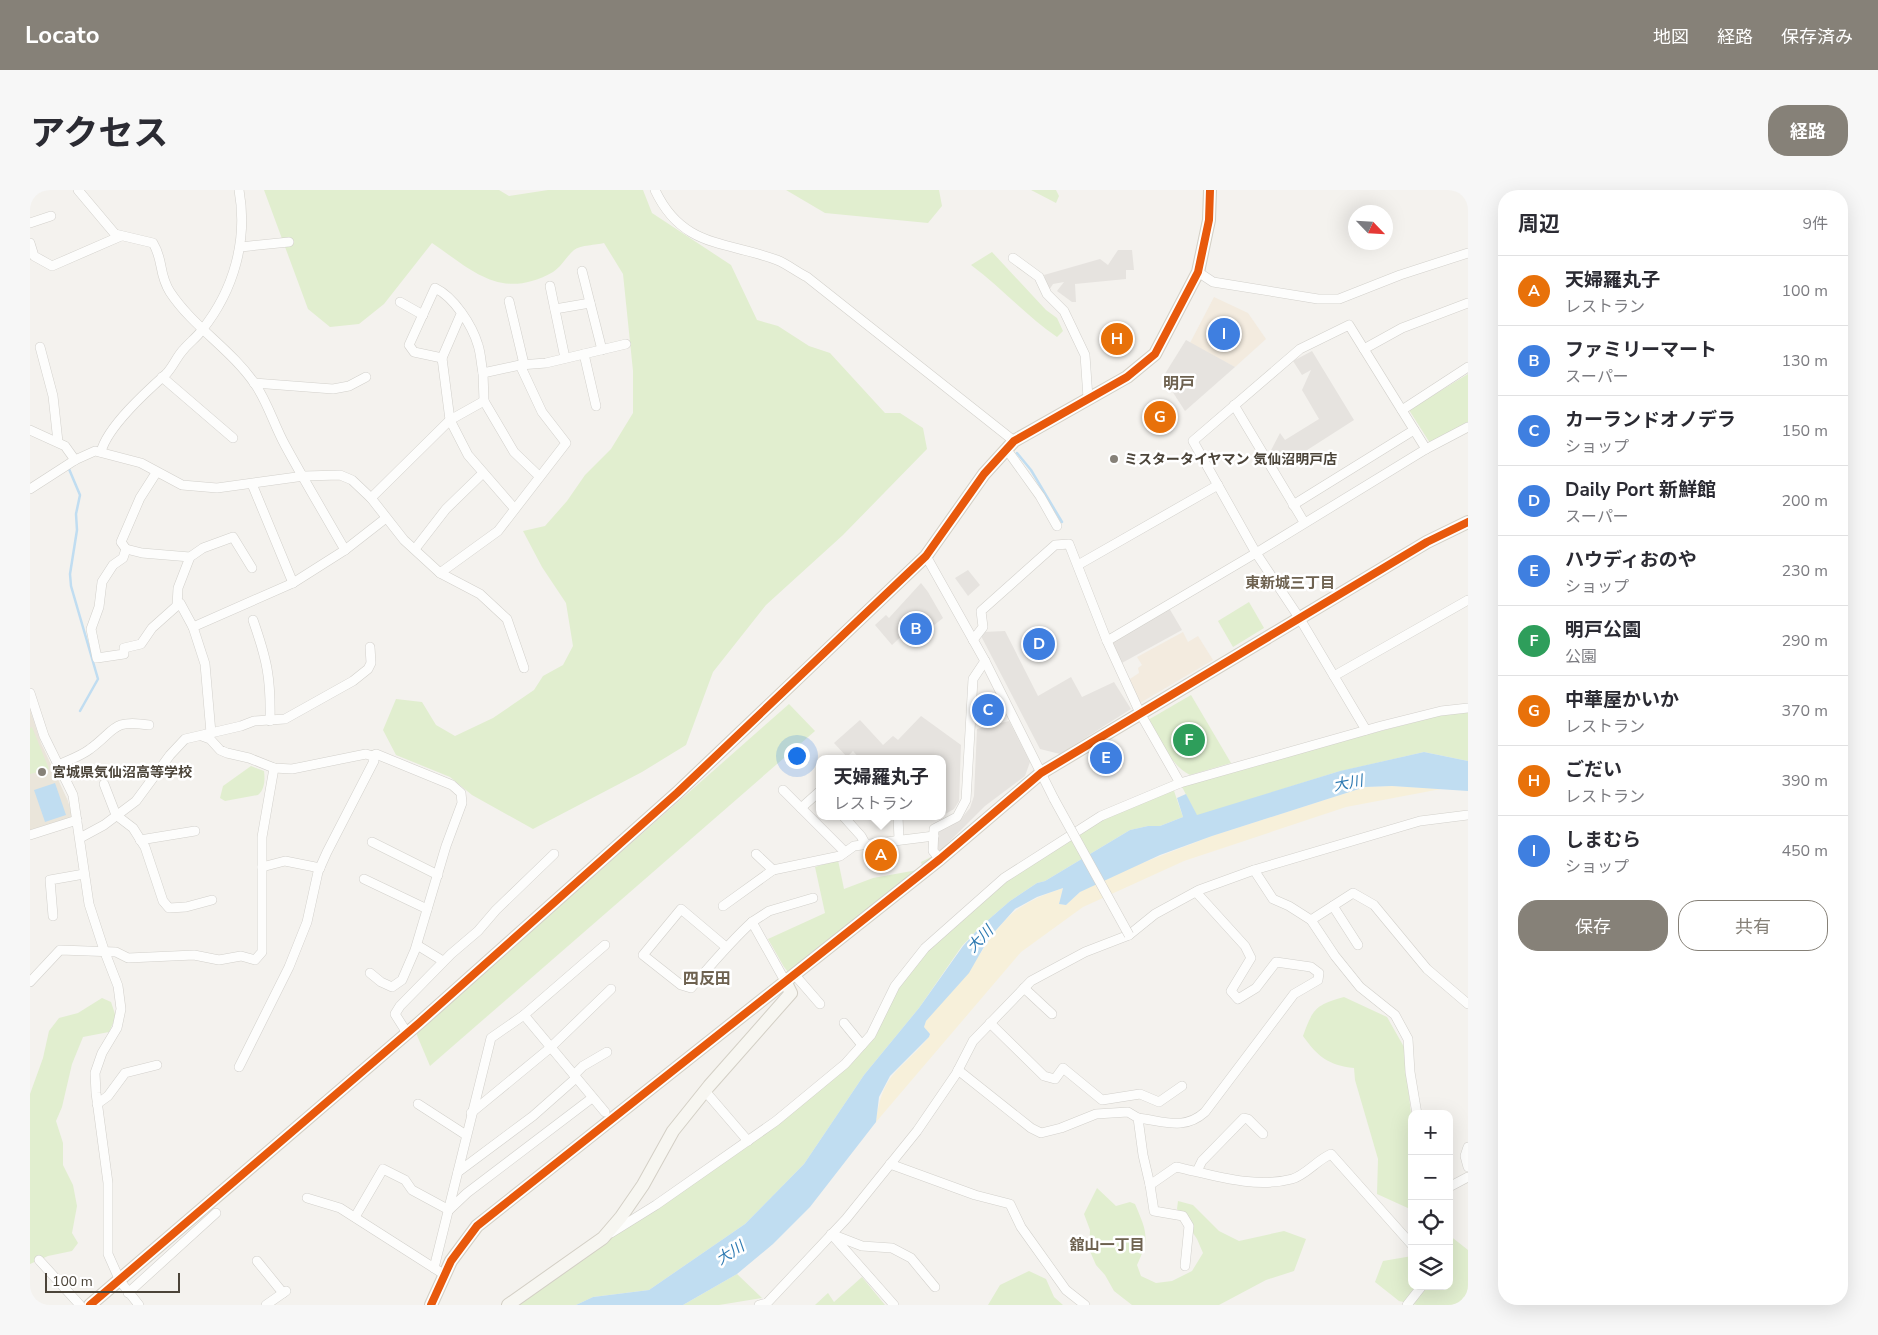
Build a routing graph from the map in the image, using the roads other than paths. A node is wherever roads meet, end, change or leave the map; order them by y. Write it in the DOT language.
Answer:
graph roads {
  1 [pos="78,190"];
  2 [pos="239,190"];
  3 [pos="655,190"];
  4 [pos="1210,190"];
  5 [pos="51,216"];
  6 [pos="30,223"];
  7 [pos="121,236"];
  8 [pos="288,242"];
  9 [pos="30,243"];
  10 [pos="240,247"];
  11 [pos="1468,253"];
  12 [pos="1013,258"];
  13 [pos="582,271"];
  14 [pos="1198,272"];
  15 [pos="550,286"];
  16 [pos="509,301"];
  17 [pos="400,302"];
  18 [pos="590,302"];
  19 [pos="1468,303"];
  20 [pos="555,309"];
  21 [pos="461,314"];
  22 [pos="423,315"];
  23 [pos="202,330"];
  24 [pos="626,344"];
  25 [pos="40,347"];
  26 [pos="1364,349"];
  27 [pos="602,350"];
  28 [pos="584,354"];
  29 [pos="442,358"];
  30 [pos="565,358"];
  31 [pos="522,364"];
  32 [pos="1468,367"];
  33 [pos="483,373"];
  34 [pos="162,377"];
  35 [pos="366,377"];
  36 [pos="254,384"];
  37 [pos="1088,398"];
  38 [pos="484,401"];
  39 [pos="1234,405"];
  40 [pos="596,406"];
  41 [pos="1402,410"];
  42 [pos="450,420"];
  43 [pos="1468,427"];
  44 [pos="30,430"];
  45 [pos="1414,430"];
  46 [pos="233,438"];
  47 [pos="58,442"];
  48 [pos="1011,446"];
  49 [pos="1426,449"];
  50 [pos="101,452"];
  51 [pos="75,460"];
  52 [pos="156,473"];
  53 [pos="483,473"];
  54 [pos="304,476"];
  55 [pos="539,476"];
  56 [pos="252,484"];
  57 [pos="1218,485"];
  58 [pos="30,488"];
  59 [pos="371,498"];
  60 [pos="1294,504"];
  61 [pos="514,508"];
  62 [pos="386,518"];
  63 [pos="1304,522"];
  64 [pos="1468,522"];
  65 [pos="1057,526"];
  66 [pos="126,549"];
  67 [pos="415,549"];
  68 [pos="345,550"];
  69 [pos="1256,553"];
  70 [pos="926,556"];
  71 [pos="190,557"];
  72 [pos="1078,565"];
  73 [pos="252,568"];
  74 [pos="440,573"];
  75 [pos="293,583"];
  76 [pos="1468,600"];
  77 [pos="177,606"];
  78 [pos="1300,619"];
  79 [pos="253,620"];
  80 [pos="192,627"];
  81 [pos="973,640"];
  82 [pos="1107,641"];
  83 [pos="370,647"];
  84 [pos="984,661"];
  85 [pos="524,668"];
  86 [pos="1334,676"];
  87 [pos="30,693"];
  88 [pos="1468,708"];
  89 [pos="1140,713"];
  90 [pos="270,721"];
  91 [pos="149,725"];
  92 [pos="1366,730"];
  93 [pos="207,734"];
  94 [pos="372,756"];
  95 [pos="58,765"];
  96 [pos="274,768"];
  97 [pos="1041,773"];
  98 [pos="1180,783"];
  99 [pos="104,784"];
  100 [pos="784,790"];
  101 [pos="816,795"];
  102 [pos="801,808"];
  103 [pos="116,815"];
  104 [pos="1468,815"];
  105 [pos="77,820"];
  106 [pos="847,820"];
  107 [pos="898,820"];
  108 [pos="195,831"];
  109 [pos="30,835"];
  110 [pos="934,836"];
  111 [pos="80,838"];
  112 [pos="140,840"];
  113 [pos="899,840"];
  114 [pos="372,842"];
  115 [pos="866,845"];
  116 [pos="845,852"];
  117 [pos="554,854"];
  118 [pos="756,854"];
  119 [pos="940,859"];
  120 [pos="262,867"];
  121 [pos="320,868"];
  122 [pos="773,870"];
  123 [pos="1254,870"];
  124 [pos="84,874"];
  125 [pos="438,875"];
  126 [pos="364,879"];
  127 [pos="1196,892"];
  128 [pos="813,898"];
  129 [pos="212,900"];
  130 [pos="723,906"];
  131 [pos="1333,906"];
  132 [pos="428,908"];
  133 [pos="53,916"];
  134 [pos="1311,920"];
  135 [pos="752,922"];
  136 [pos="1129,935"];
  137 [pos="1358,944"];
  138 [pos="416,945"];
  139 [pos="605,945"];
  140 [pos="726,947"];
  141 [pos="104,950"];
  142 [pos="444,961"];
  143 [pos="370,973"];
  144 [pos="789,977"];
  145 [pos="30,982"];
  146 [pos="1024,988"];
  147 [pos="611,989"];
  148 [pos="820,1004"];
  149 [pos="1468,1004"];
  150 [pos="1052,1014"];
  151 [pos="524,1015"];
  152 [pos="844,1023"];
  153 [pos="990,1023"];
  154 [pos="407,1033"];
  155 [pos="862,1045"];
  156 [pos="550,1048"];
  157 [pos="607,1052"];
  158 [pos="157,1065"];
  159 [pos="239,1067"];
  160 [pos="958,1070"];
  161 [pos="575,1077"];
  162 [pos="1182,1086"];
  163 [pos="705,1091"];
  164 [pos="592,1098"];
  165 [pos="97,1104"];
  166 [pos="418,1104"];
  167 [pos="1416,1110"];
  168 [pos="605,1112"];
  169 [pos="471,1113"];
  170 [pos="1138,1118"];
  171 [pos="1263,1134"];
  172 [pos="466,1135"];
  173 [pos="748,1141"];
  174 [pos="1468,1147"];
  175 [pos="890,1164"];
  176 [pos="1468,1166"];
  177 [pos="1197,1171"];
  178 [pos="458,1172"];
  179 [pos="1468,1176"];
  180 [pos="1453,1184"];
  181 [pos="1150,1185"];
  182 [pos="307,1198"];
  183 [pos="449,1210"];
  184 [pos="216,1213"];
  185 [pos="355,1217"];
  186 [pos="831,1234"];
  187 [pos="603,1238"];
  188 [pos="1408,1241"];
  189 [pos="39,1260"];
  190 [pos="256,1261"];
  191 [pos="1185,1266"];
  192 [pos="440,1272"];
  193 [pos="120,1281"];
  194 [pos="935,1287"];
  195 [pos="1419,1290"];
  196 [pos="128,1293"];
  197 [pos="767,1304"];
  198 [pos="80,1305"];
  199 [pos="90,1305"];
  200 [pos="139,1305"];
  201 [pos="266,1305"];
  202 [pos="431,1305"];
  203 [pos="508,1305"];
  204 [pos="894,1305"];
  205 [pos="1085,1305"];
  206 [pos="1407,1305"];
  1 -- 7 [label="street"];
  2 -- 10 [label="street"];
  3 -- 48 [label="street"];
  4 -- 14 [label="street"];
  5 -- 6 [label="street"];
  7 -- 9 [label="street"];
  7 -- 23 [label="street"];
  8 -- 10 [label="street"];
  10 -- 23 [label="street"];
  11 -- 14 [label="street"];
  12 -- 37 [label="street"];
  13 -- 18 [label="street"];
  14 -- 37 [label="street"];
  15 -- 20 [label="street"];
  16 -- 31 [label="street"];
  17 -- 22 [label="street"];
  18 -- 20 [label="street"];
  18 -- 27 [label="street"];
  19 -- 26 [label="street"];
  20 -- 30 [label="street"];
  21 -- 22 [label="street"];
  21 -- 29 [label="street"];
  21 -- 33 [label="street"];
  22 -- 29 [label="street"];
  23 -- 34 [label="street"];
  23 -- 36 [label="street"];
  24 -- 27 [label="street"];
  25 -- 47 [label="street"];
  26 -- 39 [label="street"];
  26 -- 41 [label="street"];
  27 -- 28 [label="street"];
  28 -- 30 [label="street"];
  28 -- 40 [label="street"];
  29 -- 42 [label="street"];
  30 -- 31 [label="street"];
  31 -- 33 [label="street"];
  31 -- 55 [label="street"];
  32 -- 41 [label="street"];
  33 -- 38 [label="street"];
  34 -- 46 [label="street"];
  34 -- 50 [label="street"];
  35 -- 36 [label="street"];
  36 -- 54 [label="street"];
  37 -- 48 [label="street"];
  38 -- 42 [label="street"];
  38 -- 55 [label="street"];
  39 -- 57 [label="street"];
  39 -- 60 [label="street"];
  41 -- 45 [label="street"];
  42 -- 53 [label="street"];
  42 -- 59 [label="street"];
  43 -- 49 [label="street"];
  44 -- 47 [label="street"];
  45 -- 49 [label="street"];
  45 -- 60 [label="street"];
  47 -- 51 [label="street"];
  48 -- 65 [label="street"];
  48 -- 70 [label="street"];
  49 -- 63 [label="street"];
  50 -- 51 [label="street"];
  50 -- 52 [label="street"];
  51 -- 58 [label="street"];
  52 -- 56 [label="street"];
  52 -- 66 [label="street"];
  53 -- 61 [label="street"];
  53 -- 67 [label="street"];
  54 -- 56 [label="street"];
  54 -- 59 [label="street"];
  54 -- 68 [label="street"];
  55 -- 61 [label="street"];
  56 -- 75 [label="street"];
  57 -- 69 [label="street"];
  57 -- 72 [label="street"];
  59 -- 62 [label="street"];
  60 -- 63 [label="street"];
  61 -- 74 [label="street"];
  62 -- 67 [label="street"];
  62 -- 68 [label="street"];
  63 -- 69 [label="street"];
  64 -- 78 [label="street"];
  66 -- 71 [label="street"];
  66 -- 77 [label="street"];
  67 -- 74 [label="street"];
  68 -- 75 [label="street"];
  69 -- 78 [label="street"];
  69 -- 82 [label="street"];
  70 -- 81 [label="street"];
  70 -- 154 [label="street"];
  71 -- 73 [label="street"];
  71 -- 77 [label="street"];
  72 -- 81 [label="street"];
  72 -- 82 [label="street"];
  74 -- 85 [label="street"];
  75 -- 80 [label="street"];
  76 -- 86 [label="street"];
  77 -- 80 [label="street"];
  78 -- 86 [label="street"];
  78 -- 89 [label="street"];
  79 -- 90 [label="street"];
  80 -- 93 [label="street"];
  81 -- 84 [label="street"];
  82 -- 89 [label="street"];
  83 -- 90 [label="street"];
  84 -- 97 [label="street"];
  84 -- 110 [label="street"];
  86 -- 92 [label="street"];
  87 -- 95 [label="street"];
  88 -- 92 [label="street"];
  89 -- 97 [label="street"];
  89 -- 98 [label="street"];
  90 -- 93 [label="street"];
  91 -- 95 [label="street"];
  92 -- 98 [label="street"];
  93 -- 96 [label="street"];
  93 -- 103 [label="street"];
  94 -- 96 [label="street"];
  94 -- 121 [label="street"];
  94 -- 125 [label="street"];
  95 -- 105 [label="street"];
  96 -- 120 [label="street"];
  97 -- 119 [label="street"];
  97 -- 136 [label="street, bridge"];
  98 -- 155 [label="street"];
  99 -- 103 [label="street"];
  100 -- 102 [label="street"];
  101 -- 102 [label="street"];
  102 -- 116 [label="street"];
  103 -- 111 [label="street"];
  103 -- 112 [label="street"];
  104 -- 123 [label="street"];
  105 -- 109 [label="street"];
  105 -- 111 [label="street"];
  106 -- 115 [label="street"];
  107 -- 113 [label="street"];
  108 -- 112 [label="street"];
  110 -- 113 [label="street"];
  110 -- 119 [label="street"];
  111 -- 124 [label="street"];
  112 -- 129 [label="street"];
  113 -- 115 [label="street"];
  114 -- 125 [label="street"];
  115 -- 116 [label="street"];
  116 -- 122 [label="street"];
  117 -- 142 [label="street"];
  118 -- 122 [label="street"];
  119 -- 144 [label="street"];
  120 -- 121 [label="street"];
  120 -- 141 [label="street"];
  121 -- 159 [label="street"];
  122 -- 130 [label="street"];
  123 -- 127 [label="street"];
  123 -- 134 [label="street"];
  124 -- 133 [label="street"];
  124 -- 141 [label="street"];
  125 -- 132 [label="street"];
  126 -- 132 [label="street"];
  127 -- 136 [label="street"];
  127 -- 170 [label="street"];
  128 -- 135 [label="street"];
  131 -- 134 [label="street"];
  131 -- 137 [label="street"];
  131 -- 149 [label="street"];
  132 -- 138 [label="street"];
  134 -- 167 [label="street"];
  135 -- 140 [label="street"];
  135 -- 144 [label="street"];
  136 -- 146 [label="street"];
  138 -- 142 [label="street"];
  138 -- 143 [label="street"];
  139 -- 151 [label="street"];
  140 -- 140 [label="street"];
  141 -- 145 [label="street"];
  141 -- 165 [label="street"];
  142 -- 154 [label="street"];
  144 -- 148 [label="street"];
  144 -- 163 [label="street"];
  144 -- 192 [label="street"];
  146 -- 150 [label="street"];
  146 -- 153 [label="street"];
  147 -- 156 [label="street"];
  151 -- 156 [label="street"];
  151 -- 169 [label="street"];
  152 -- 155 [label="street"];
  153 -- 160 [label="street"];
  153 -- 162 [label="street"];
  154 -- 193 [label="street"];
  155 -- 173 [label="street"];
  156 -- 161 [label="street"];
  156 -- 169 [label="street"];
  157 -- 161 [label="street"];
  158 -- 165 [label="street"];
  160 -- 170 [label="street"];
  160 -- 175 [label="street"];
  161 -- 164 [label="street"];
  161 -- 178 [label="street"];
  163 -- 173 [label="street"];
  163 -- 187 [label="street"];
  164 -- 168 [label="street"];
  164 -- 183 [label="street"];
  165 -- 193 [label="street"];
  166 -- 172 [label="street"];
  169 -- 172 [label="street"];
  170 -- 181 [label="street"];
  171 -- 177 [label="street"];
  172 -- 178 [label="street"];
  173 -- 187 [label="street"];
  174 -- 176 [label="street"];
  175 -- 186 [label="street"];
  175 -- 205 [label="street"];
  177 -- 181 [label="street"];
  177 -- 188 [label="street"];
  178 -- 183 [label="street"];
  179 -- 180 [label="street"];
  181 -- 191 [label="street"];
  182 -- 185 [label="street"];
  183 -- 185 [label="street"];
  183 -- 192 [label="street"];
  184 -- 196 [label="street"];
  185 -- 192 [label="street"];
  186 -- 194 [label="street"];
  186 -- 197 [label="street"];
  186 -- 204 [label="street"];
  187 -- 203 [label="street"];
  189 -- 198 [label="street"];
  190 -- 201 [label="street"];
  192 -- 202 [label="street"];
  193 -- 196 [label="street"];
  193 -- 199 [label="street"];
  195 -- 206 [label="street"];
  196 -- 200 [label="street"];
}
